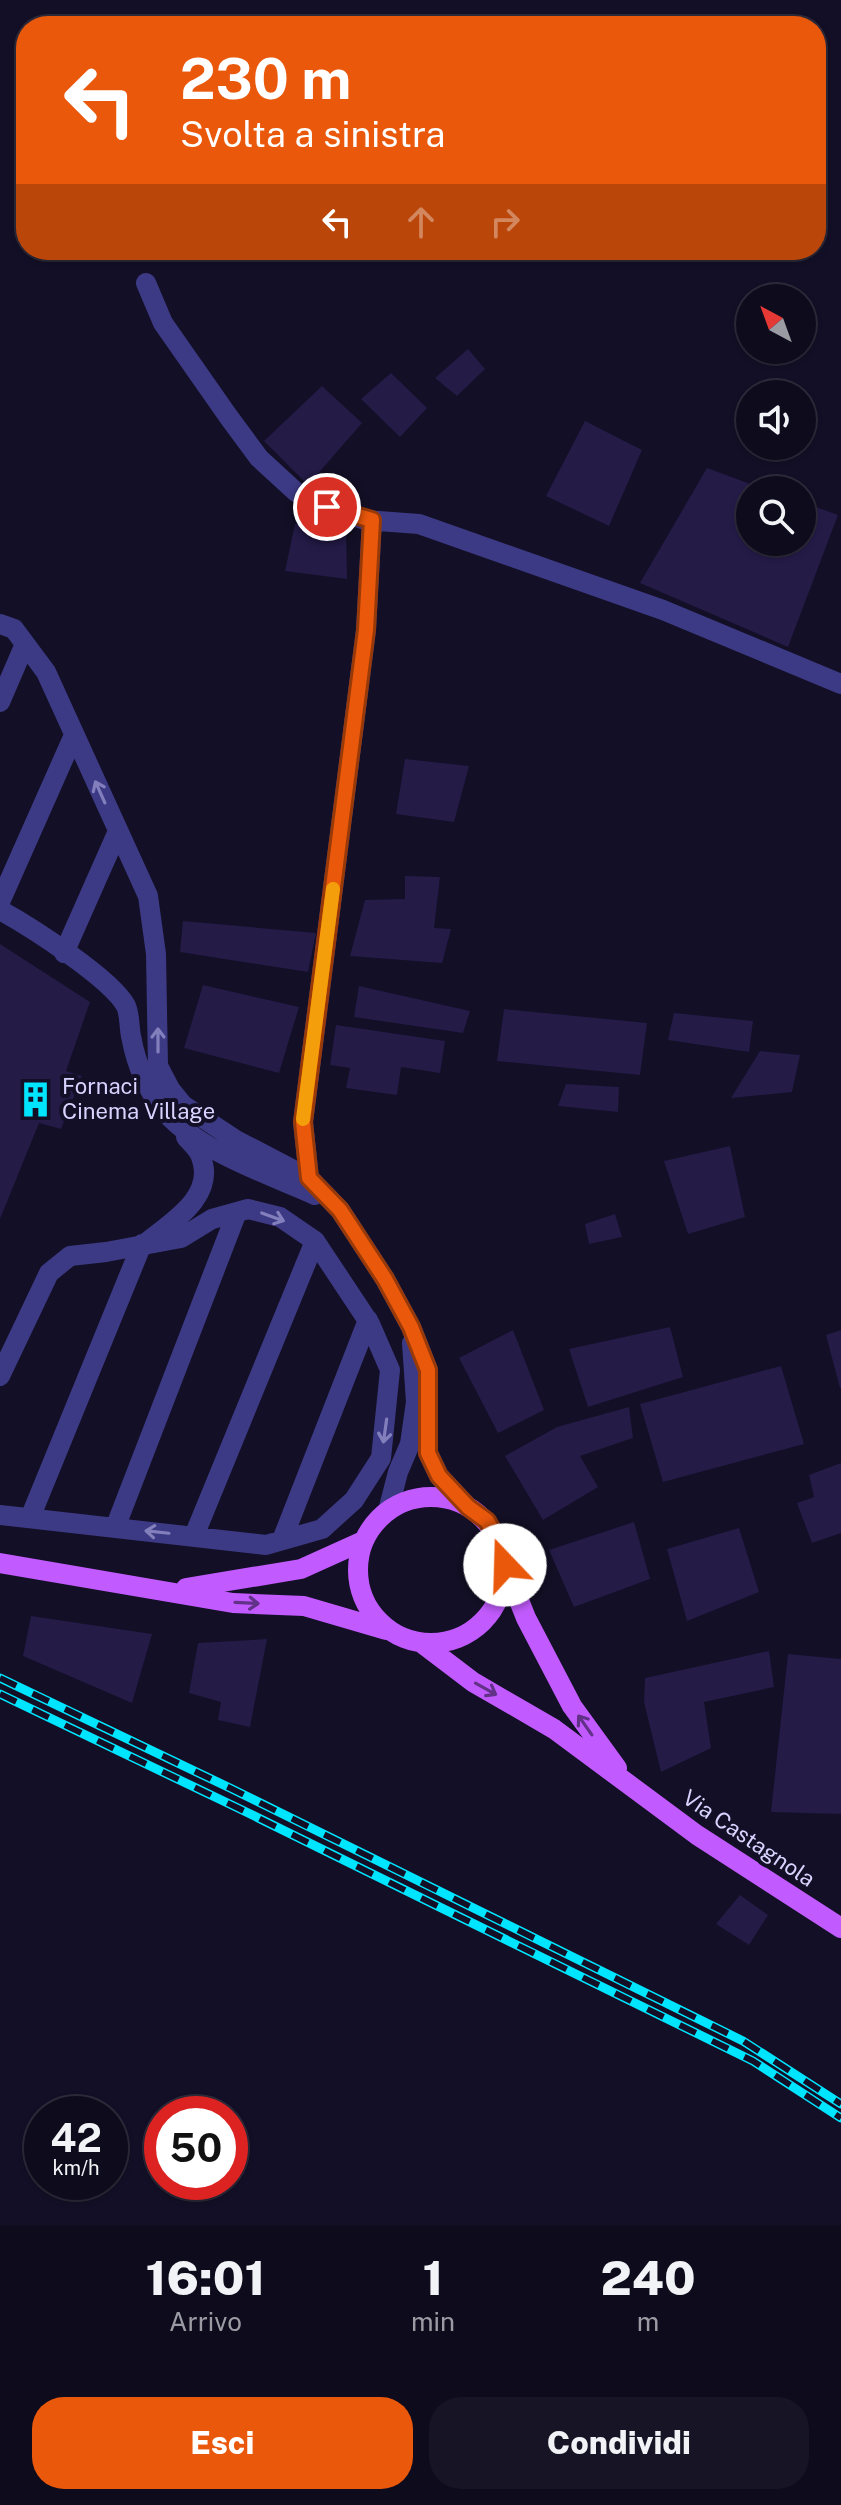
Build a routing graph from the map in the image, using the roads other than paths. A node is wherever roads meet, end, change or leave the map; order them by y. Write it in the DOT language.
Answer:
graph roads {
  1 [pos="146,283"];
  2 [pos="372,520"];
  3 [pos="0,624"];
  4 [pos="25,644"];
  5 [pos="841,684"];
  6 [pos="0,702"];
  7 [pos="74,735"];
  8 [pos="118,831"];
  9 [pos="0,902"];
  10 [pos="0,910"];
  11 [pos="64,953"];
  12 [pos="167,1114"];
  13 [pos="309,1178"];
  14 [pos="334,1203"];
  15 [pos="237,1212"];
  16 [pos="315,1241"];
  17 [pos="145,1243"];
  18 [pos="368,1320"];
  19 [pos="411,1327"];
  20 [pos="0,1376"];
  21 [pos="468,1507"];
  22 [pos="388,1511"];
  23 [pos="0,1515"];
  24 [pos="30,1518"];
  25 [pos="115,1528"];
  26 [pos="194,1536"];
  27 [pos="282,1540"];
  28 [pos="363,1541"];
  29 [pos="0,1563"];
  30 [pos="505,1565"];
  31 [pos="170,1590"];
  32 [pos="389,1631"];
  33 [pos="423,1644"];
  34 [pos="631,1787"];
  35 [pos="841,1928"];
  1 -- 2 [label="street"];
  2 -- 5 [label="street"];
  2 -- 13 [label="street"];
  3 -- 4 [label="street"];
  4 -- 6 [label="street"];
  4 -- 7 [label="street"];
  8 -- 7 [label="street, one-way"];
  7 -- 9 [label="street"];
  8 -- 11 [label="street"];
  13 -- 8 [label="street, one-way"];
  10 -- 11 [label="street"];
  11 -- 12 [label="street"];
  12 -- 14 [label="street"];
  12 -- 17 [label="street"];
  13 -- 14 [label="street"];
  14 -- 19 [label="street"];
  15 -- 16 [label="street, one-way"];
  15 -- 17 [label="street"];
  15 -- 25 [label="street"];
  16 -- 18 [label="street"];
  16 -- 26 [label="street"];
  17 -- 20 [label="street"];
  17 -- 24 [label="street"];
  18 -- 27 [label="street"];
  18 -- 27 [label="street, one-way"];
  19 -- 21 [label="street"];
  19 -- 22 [label="street"];
  21 -- 22 [label="main road"];
  21 -- 30 [label="main road"];
  22 -- 28 [label="main road"];
  23 -- 24 [label="street"];
  24 -- 25 [label="street"];
  26 -- 25 [label="street, one-way"];
  26 -- 27 [label="street"];
  28 -- 31 [label="main road"];
  28 -- 32 [label="main road"];
  29 -- 31 [label="main road"];
  30 -- 33 [label="main road"];
  34 -- 30 [label="main road, one-way"];
  31 -- 32 [label="main road, one-way"];
  32 -- 33 [label="main road"];
  33 -- 34 [label="main road, Via Castagnola, one-way"];
  34 -- 35 [label="main road, Via Castagnola"];
}
